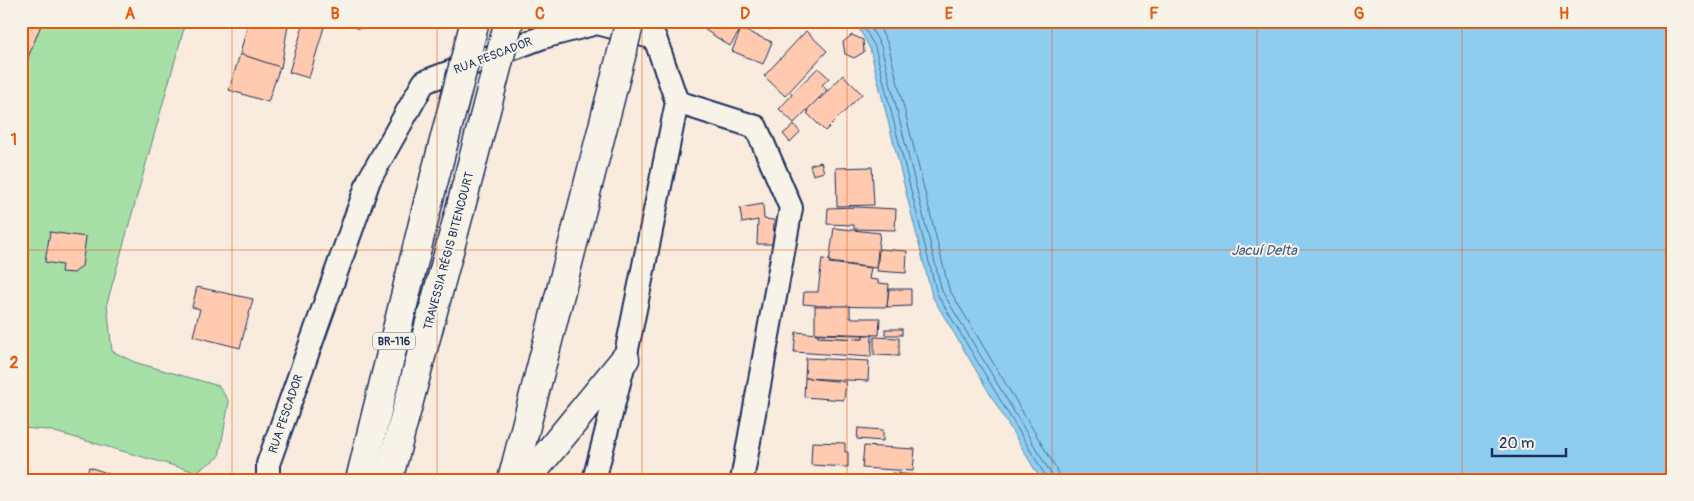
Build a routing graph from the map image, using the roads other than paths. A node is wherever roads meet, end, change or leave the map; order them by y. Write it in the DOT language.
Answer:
graph roads {
  1 [pos="475,21"];
  2 [pos="510,21"];
  3 [pos="630,21"];
  4 [pos="677,102"];
  5 [pos="625,359"];
  6 [pos="268,480"];
  7 [pos="360,480"];
  8 [pos="388,480"];
  9 [pos="512,480"];
  10 [pos="526,480"];
  11 [pos="594,480"];
  12 [pos="742,480"];
  1 -- 7 [label="highway, BR-116, bridge"];
  2 -- 8 [label="highway, TRAVESSIA RÉGIS BITENCOURT / BR-116, bridge"];
  3 -- 9 [label="highway, bridge"];
  4 -- 5 [label="street"];
  4 -- 6 [label="street, RUA PESCADOR"];
  4 -- 12 [label="street"];
  5 -- 10 [label="highway"];
  5 -- 11 [label="street"];
}
